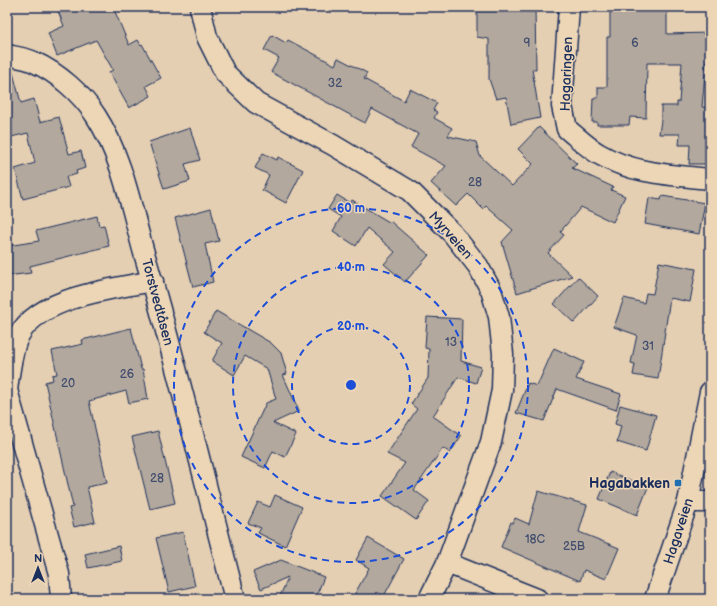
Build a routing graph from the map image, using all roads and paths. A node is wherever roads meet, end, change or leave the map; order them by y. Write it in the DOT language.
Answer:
graph roads {
  1 [pos="200,7"];
  2 [pos="569,7"];
  3 [pos="7,55"];
  4 [pos="710,179"];
  5 [pos="153,281"];
  6 [pos="7,390"];
  7 [pos="710,392"];
  8 [pos="688,502"];
  9 [pos="710,502"];
  10 [pos="447,563"];
  11 [pos="61,599"];
  12 [pos="235,599"];
  13 [pos="429,599"];
  14 [pos="537,599"];
  15 [pos="655,599"];
  1 -- 10 [label="street, Myrveien"];
  2 -- 4 [label="street, Hagaringen"];
  3 -- 5 [label="street, Torstvedtåsen"];
  5 -- 6 [label="street"];
  5 -- 12 [label="street, Torstvedtåsen"];
  6 -- 11 [label="street"];
  7 -- 8 [label="street, Hagaveien"];
  8 -- 9 [label="street"];
  8 -- 15 [label="street, Hagaveien"];
  10 -- 13 [label="street, Myrveien"];
  10 -- 14 [label="street"];
}
